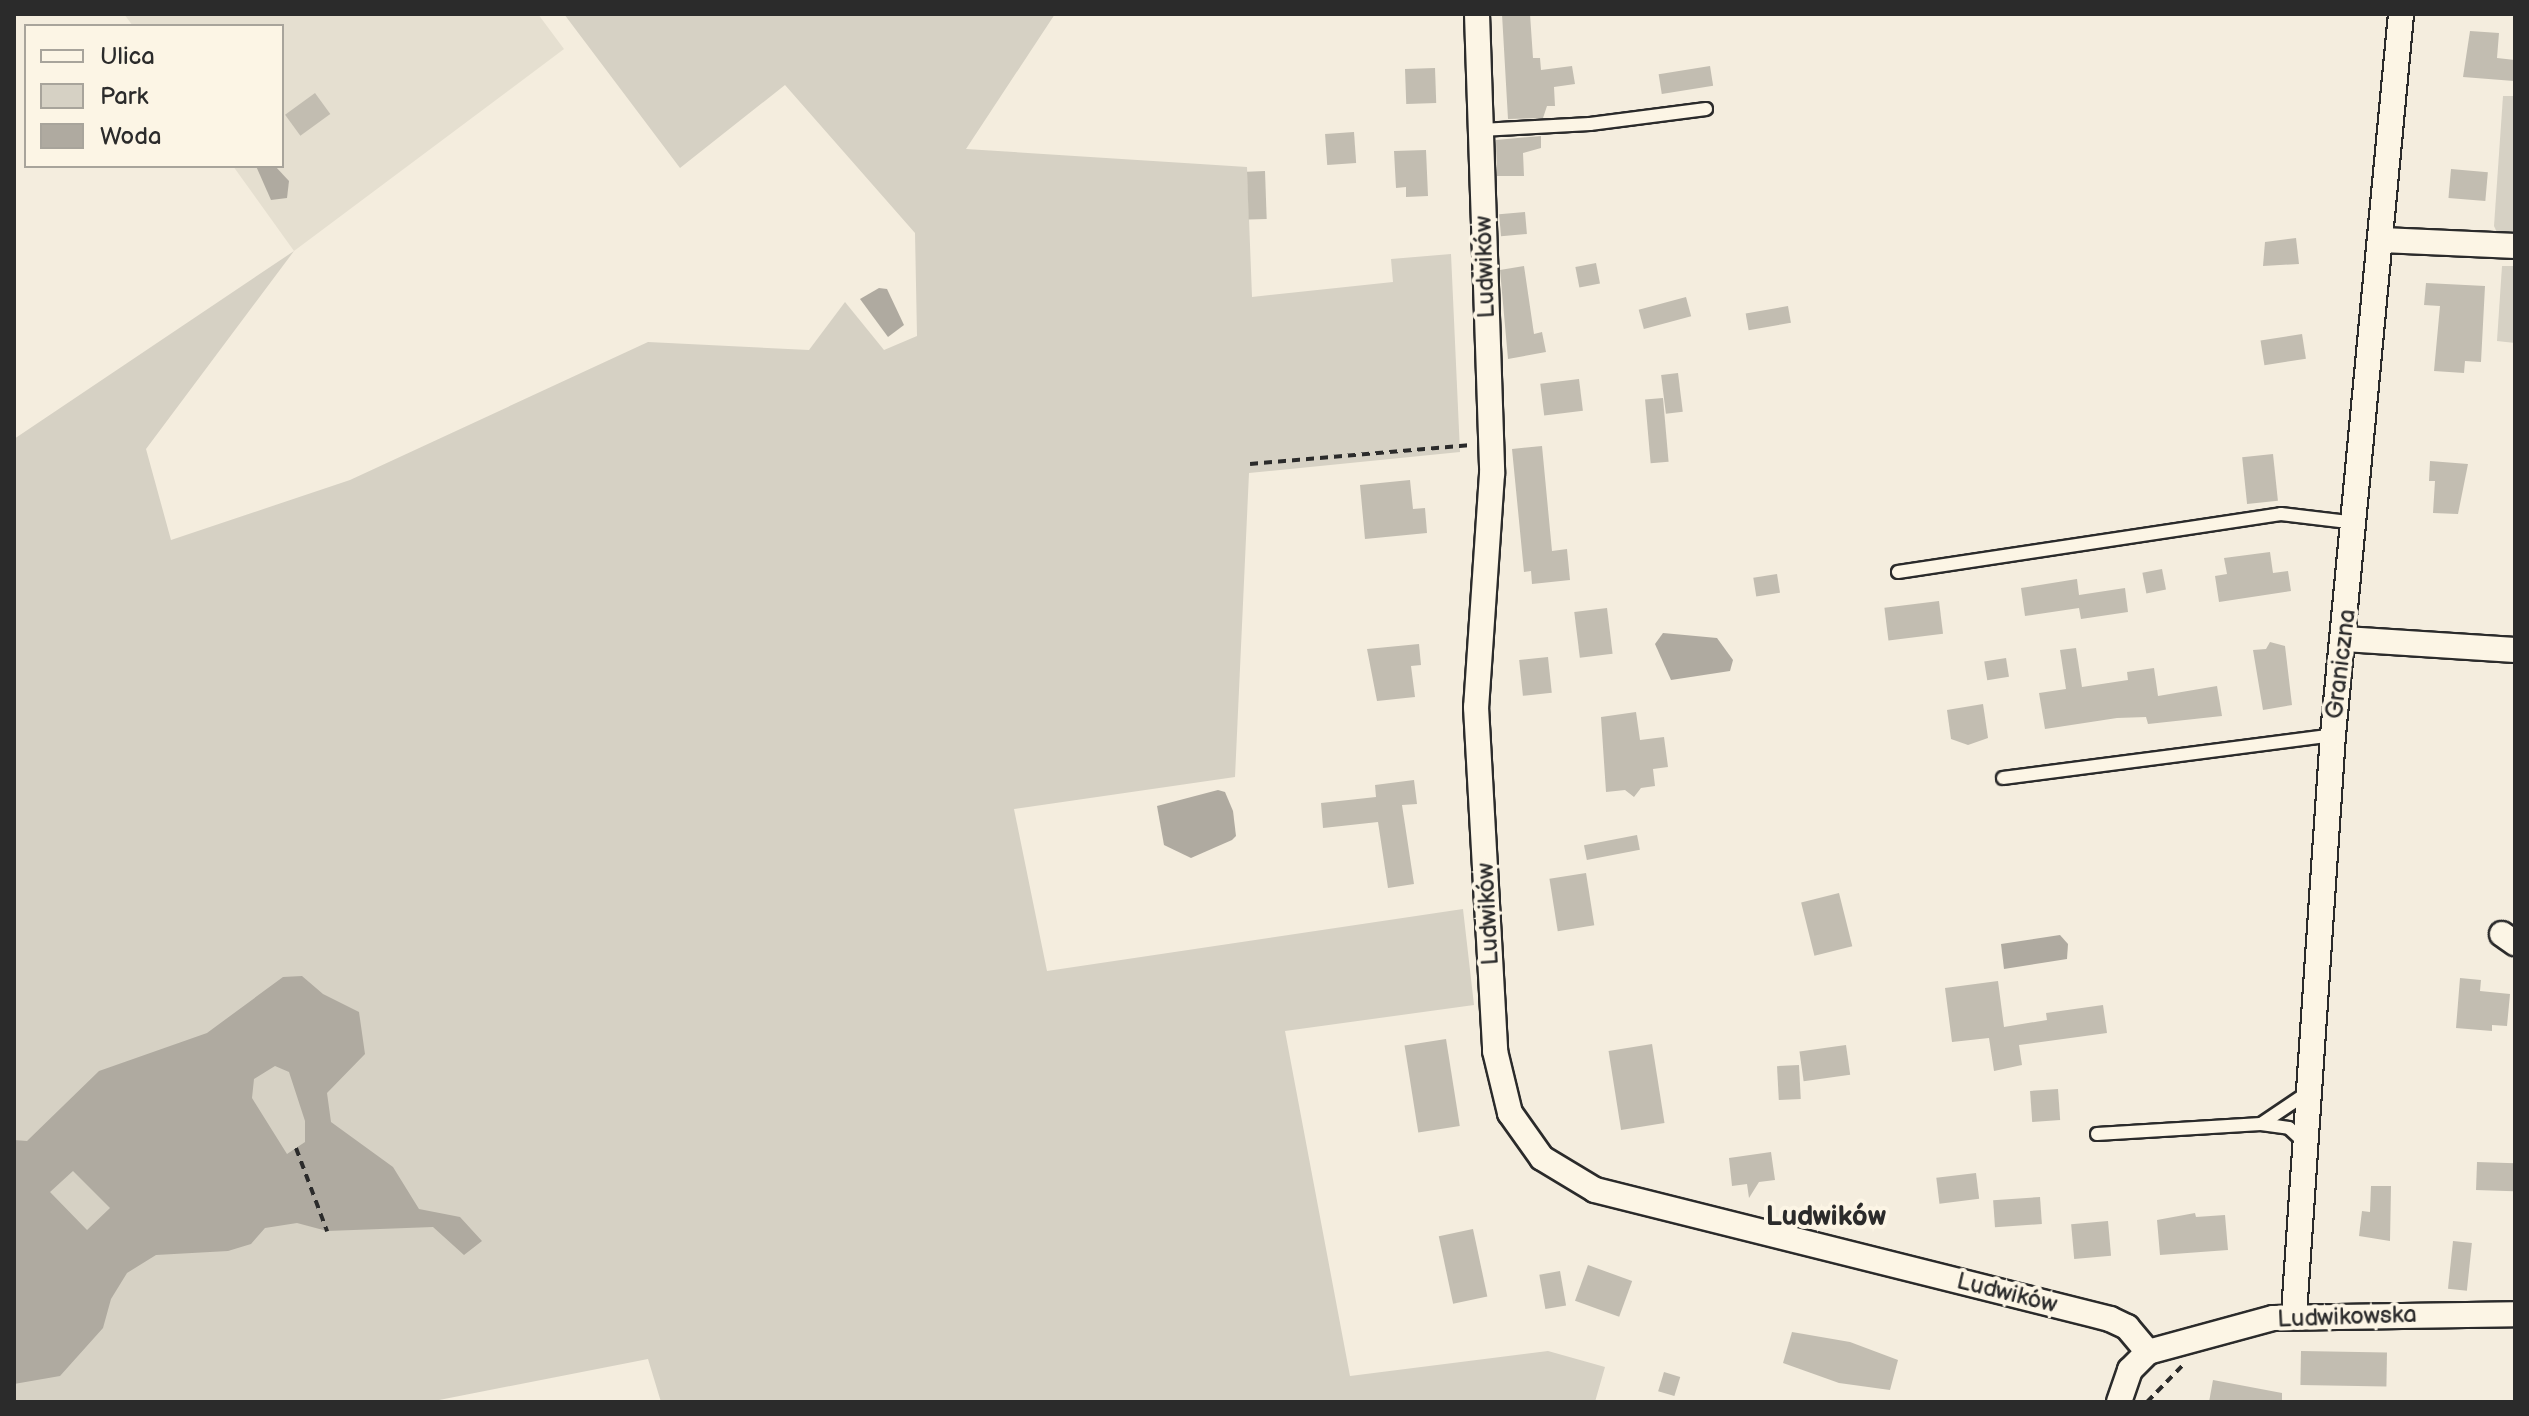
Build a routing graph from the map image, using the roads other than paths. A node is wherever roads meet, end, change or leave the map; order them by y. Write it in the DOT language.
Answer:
graph roads {
  1 [pos="1477,14"];
  2 [pos="2401,14"];
  3 [pos="1706,109"];
  4 [pos="1481,130"];
  5 [pos="2383,240"];
  6 [pos="2515,246"];
  7 [pos="2356,523"];
  8 [pos="1898,572"];
  9 [pos="2345,639"];
  10 [pos="2515,650"];
  11 [pos="2333,735"];
  12 [pos="2003,778"];
  13 [pos="2309,1092"];
  14 [pos="2261,1124"];
  15 [pos="2097,1134"];
  16 [pos="2306,1143"];
  17 [pos="2294,1314"];
  18 [pos="2515,1314"];
  19 [pos="2148,1352"];
  20 [pos="2119,1402"];
  1 -- 4 [label="street, Ludwików"];
  2 -- 5 [label="street, Graniczna"];
  3 -- 4 [label="lane"];
  4 -- 19 [label="street, Ludwików"];
  5 -- 6 [label="street"];
  5 -- 7 [label="street, Graniczna"];
  7 -- 8 [label="lane"];
  7 -- 9 [label="street, Graniczna"];
  9 -- 10 [label="street"];
  9 -- 11 [label="street, Graniczna"];
  11 -- 12 [label="lane"];
  11 -- 13 [label="street, Graniczna"];
  13 -- 14 [label="lane"];
  13 -- 16 [label="street, Graniczna"];
  14 -- 15 [label="lane"];
  14 -- 16 [label="lane"];
  16 -- 17 [label="street, Graniczna"];
  17 -- 18 [label="street, Ludwikowska"];
  17 -- 19 [label="street, Ludwikowska"];
  19 -- 20 [label="street"];
}
